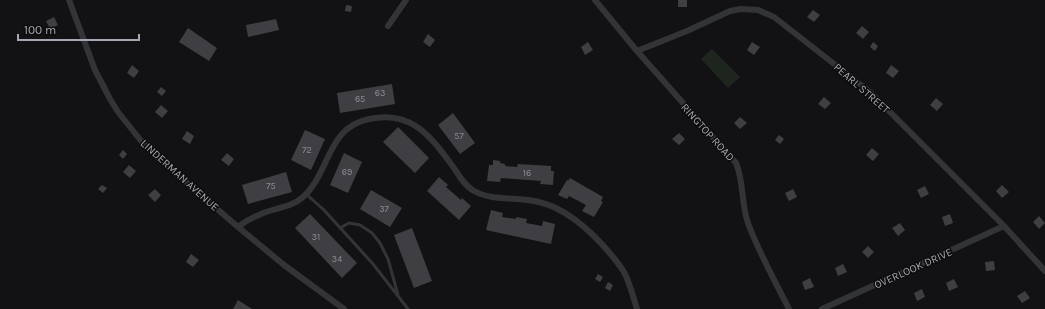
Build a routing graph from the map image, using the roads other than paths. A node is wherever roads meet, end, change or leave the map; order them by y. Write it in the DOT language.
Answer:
graph roads {
  1 [pos="69,0"];
  2 [pos="406,0"];
  3 [pos="594,0"];
  4 [pos="388,26"];
  5 [pos="638,51"];
  6 [pos="306,194"];
  7 [pos="1004,226"];
  8 [pos="238,227"];
  9 [pos="340,228"];
  10 [pos="1045,271"];
  11 [pos="399,298"];
  12 [pos="344,309"];
  13 [pos="408,309"];
  14 [pos="637,309"];
  15 [pos="789,309"];
  16 [pos="822,309"];
  1 -- 8 [label="street, LINDERMAN AVENUE"];
  2 -- 4 [label="street"];
  3 -- 5 [label="street, RINGTOP ROAD"];
  5 -- 7 [label="street, PEARL STREET"];
  5 -- 15 [label="street, RINGTOP ROAD"];
  6 -- 8 [label="street"];
  6 -- 9 [label="lane"];
  6 -- 14 [label="street"];
  7 -- 10 [label="street, PEARL STREET"];
  7 -- 16 [label="street, OVERLOOK DRIVE"];
  8 -- 12 [label="street, LINDERMAN AVENUE"];
  9 -- 11 [label="lane"];
  9 -- 11 [label="lane"];
  11 -- 13 [label="lane"];
}
